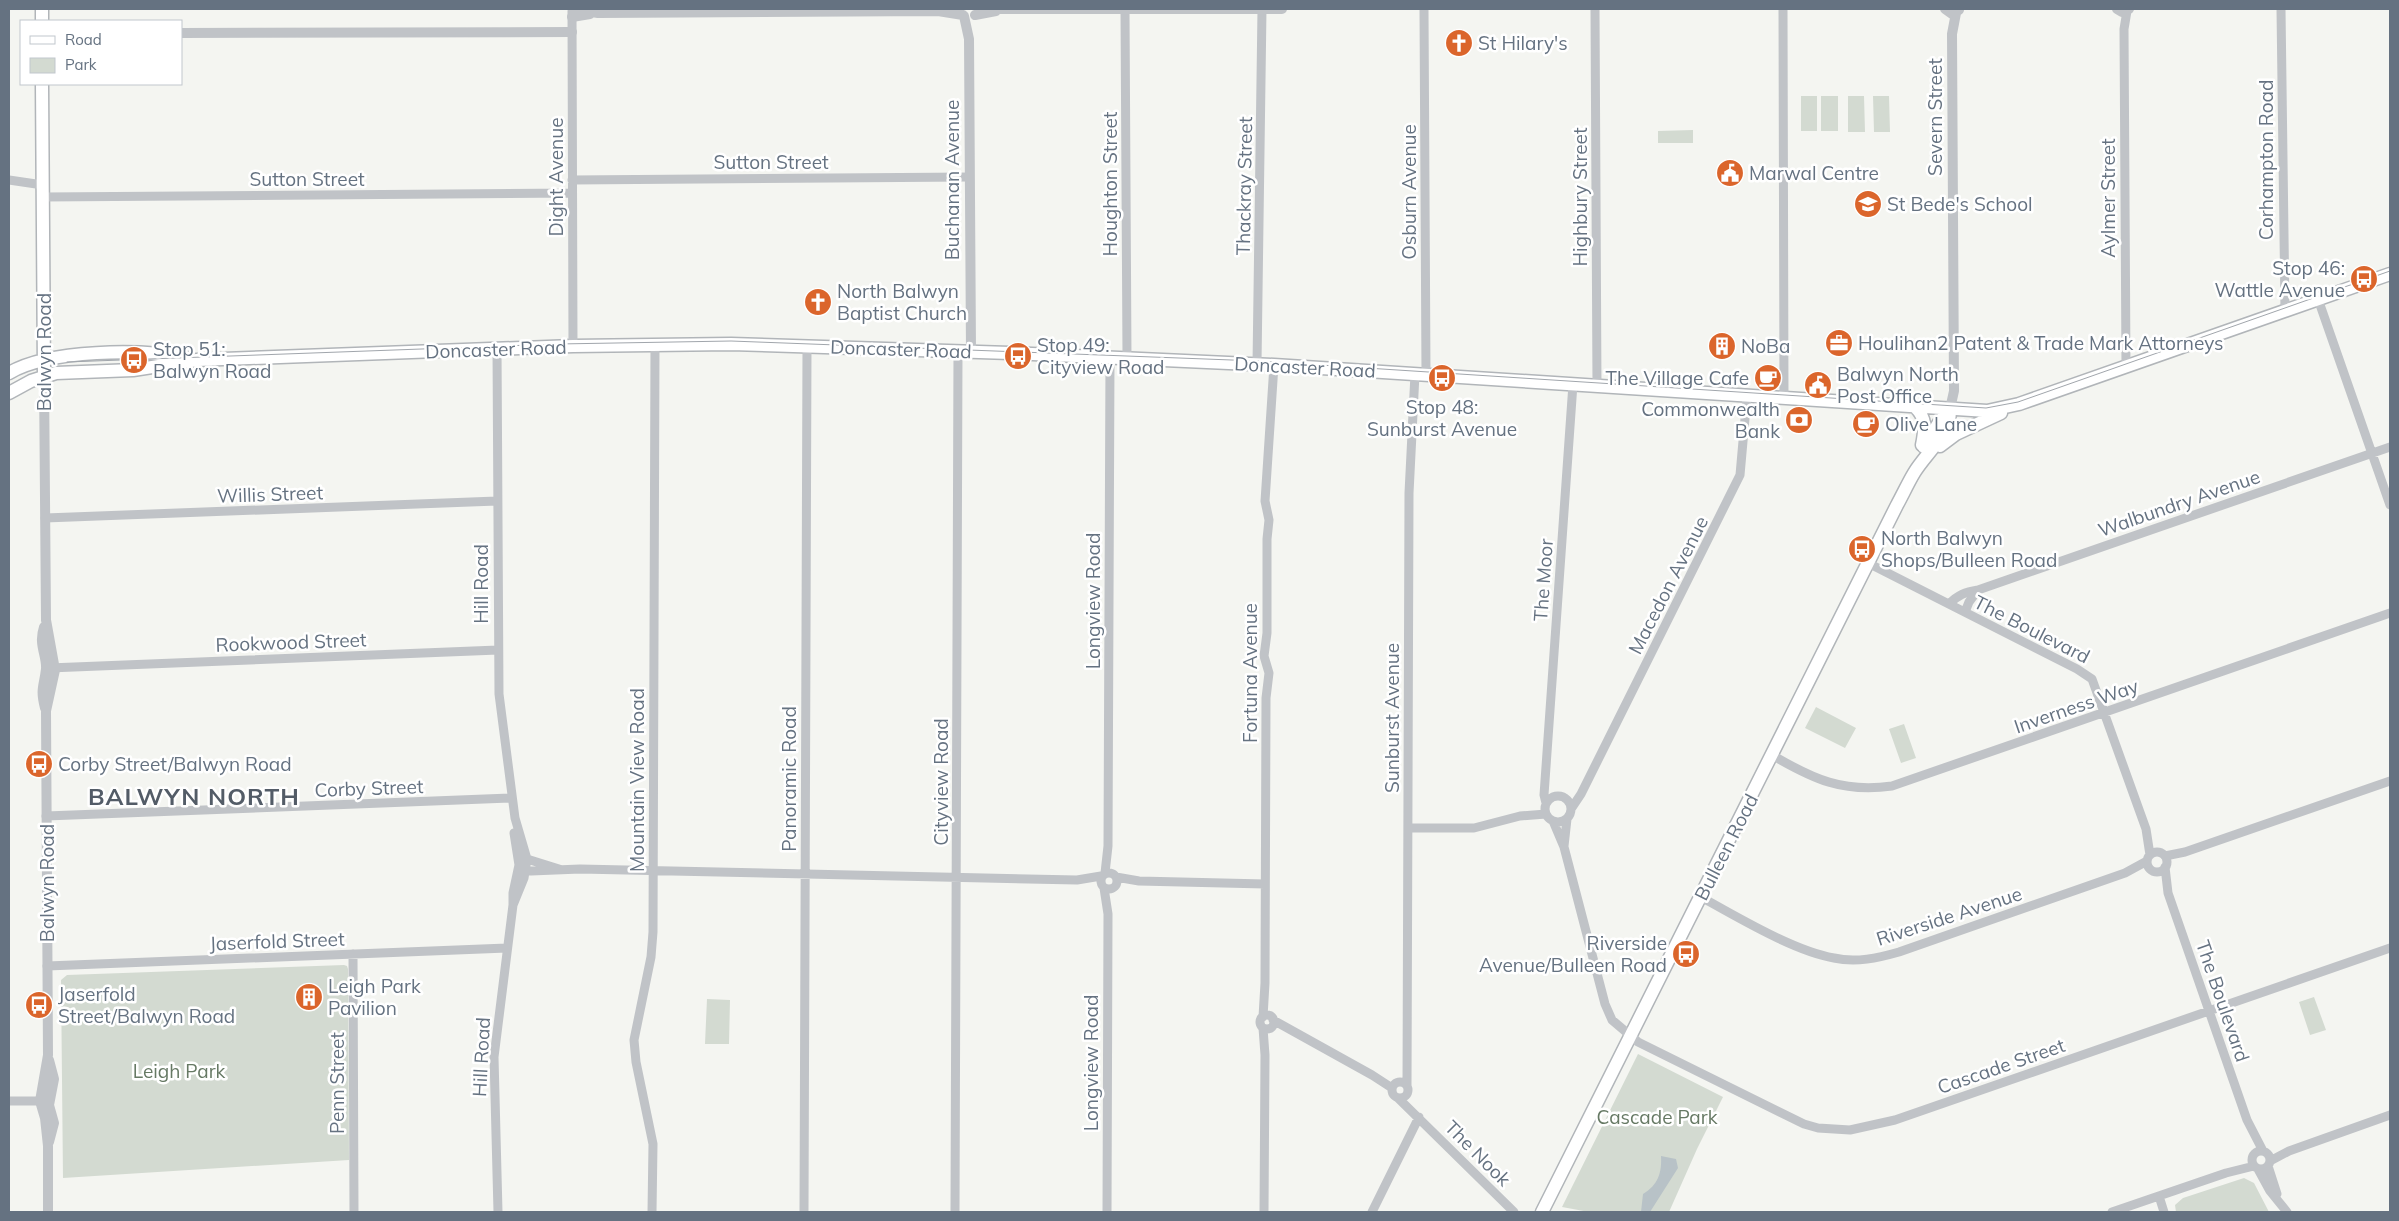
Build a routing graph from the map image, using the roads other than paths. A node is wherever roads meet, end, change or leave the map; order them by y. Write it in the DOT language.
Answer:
graph roads {
  1 [pos="949,9"];
  2 [pos="990,9"];
  3 [pos="1262,9"];
  4 [pos="1282,9"];
  5 [pos="1424,9"];
  6 [pos="1595,9"];
  7 [pos="1783,9"];
  8 [pos="2281,9"];
  9 [pos="1002,10"];
  10 [pos="1125,10"];
  11 [pos="1952,10"];
  12 [pos="2126,10"];
  13 [pos="938,11"];
  14 [pos="572,12"];
  15 [pos="969,13"];
  16 [pos="572,32"];
  17 [pos="182,33"];
  18 [pos="42,85"];
  19 [pos="969,177"];
  20 [pos="9,180"];
  21 [pos="572,180"];
  22 [pos="43,191"];
  23 [pos="572,193"];
  24 [pos="2390,274"];
  25 [pos="2318,299"];
  26 [pos="2285,310"];
  27 [pos="655,344"];
  28 [pos="573,346"];
  29 [pos="807,346"];
  30 [pos="497,348"];
  31 [pos="965,352"];
  32 [pos="1110,357"];
  33 [pos="1127,357"];
  34 [pos="43,359"];
  35 [pos="197,360"];
  36 [pos="1258,364"];
  37 [pos="1274,365"];
  38 [pos="2126,366"];
  39 [pos="9,373"];
  40 [pos="1420,374"];
  41 [pos="44,376"];
  42 [pos="1573,384"];
  43 [pos="1597,386"];
  44 [pos="9,393"];
  45 [pos="1747,396"];
  46 [pos="1784,398"];
  47 [pos="2019,404"];
  48 [pos="1915,407"];
  49 [pos="1950,409"];
  50 [pos="2390,446"];
  51 [pos="2372,452"];
  52 [pos="1920,460"];
  53 [pos="497,502"];
  54 [pos="2390,505"];
  55 [pos="45,518"];
  56 [pos="1868,563"];
  57 [pos="1978,590"];
  58 [pos="1949,604"];
  59 [pos="1965,612"];
  60 [pos="2390,613"];
  61 [pos="498,650"];
  62 [pos="52,668"];
  63 [pos="2105,713"];
  64 [pos="1772,755"];
  65 [pos="1588,780"];
  66 [pos="2390,781"];
  67 [pos="512,798"];
  68 [pos="1567,799"];
  69 [pos="1548,804"];
  70 [pos="1571,808"];
  71 [pos="46,816"];
  72 [pos="515,818"];
  73 [pos="1567,818"];
  74 [pos="1553,821"];
  75 [pos="1408,828"];
  76 [pos="1564,847"];
  77 [pos="527,859"];
  78 [pos="2157,862"];
  79 [pos="522,867"];
  80 [pos="559,869"];
  81 [pos="653,871"];
  82 [pos="805,874"];
  83 [pos="956,877"];
  84 [pos="1108,881"];
  85 [pos="1265,884"];
  86 [pos="1701,897"];
  87 [pos="507,948"];
  88 [pos="2390,948"];
  89 [pos="353,954"];
  90 [pos="47,966"];
  91 [pos="2209,1011"];
  92 [pos="1268,1023"];
  93 [pos="1631,1035"];
  94 [pos="1400,1087"];
  95 [pos="9,1101"];
  96 [pos="44,1101"];
  97 [pos="2390,1115"];
  98 [pos="1419,1117"];
  99 [pos="2261,1160"];
  100 [pos="2159,1196"];
  101 [pos="48,1212"];
  102 [pos="354,1212"];
  103 [pos="498,1212"];
  104 [pos="652,1212"];
  105 [pos="804,1212"];
  106 [pos="955,1212"];
  107 [pos="1107,1212"];
  108 [pos="1264,1212"];
  109 [pos="1372,1212"];
  110 [pos="1514,1212"];
  111 [pos="1542,1212"];
  112 [pos="2112,1212"];
  113 [pos="2164,1212"];
  114 [pos="2287,1212"];
  1 -- 13 [label="street"];
  2 -- 9 [label="street"];
  3 -- 4 [label="street"];
  3 -- 10 [label="street"];
  3 -- 36 [label="street, Thackray Street"];
  5 -- 40 [label="street, Osburn Avenue"];
  6 -- 43 [label="street, Highbury Street"];
  7 -- 46 [label="street"];
  8 -- 26 [label="street, Corhampton Road"];
  9 -- 10 [label="street"];
  9 -- 15 [label="street"];
  10 -- 33 [label="street, Houghton Street"];
  11 -- 49 [label="street, Severn Street"];
  12 -- 38 [label="street, Aylmer Street"];
  13 -- 14 [label="street"];
  13 -- 15 [label="street"];
  14 -- 16 [label="street, Dight Avenue"];
  15 -- 19 [label="street, Buchanan Avenue"];
  16 -- 17 [label="street"];
  16 -- 21 [label="street, Dight Avenue"];
  18 -- 22 [label="main road, Balwyn Road"];
  19 -- 21 [label="street, Sutton Street"];
  19 -- 31 [label="street, Buchanan Avenue"];
  20 -- 22 [label="street, Sutton Street"];
  21 -- 23 [label="street, Dight Avenue"];
  22 -- 23 [label="street, Sutton Street"];
  22 -- 34 [label="main road, Balwyn Road"];
  23 -- 28 [label="street, Dight Avenue"];
  24 -- 25 [label="main road, Doncaster Road"];
  25 -- 26 [label="main road, Doncaster Road"];
  25 -- 51 [label="street"];
  26 -- 38 [label="main road, Doncaster Road"];
  27 -- 28 [label="main road, Doncaster Road"];
  27 -- 29 [label="main road, Doncaster Road"];
  27 -- 81 [label="street, Mountain View Road"];
  28 -- 30 [label="main road, Doncaster Road"];
  29 -- 31 [label="main road, Doncaster Road"];
  29 -- 82 [label="street, Panoramic Road"];
  30 -- 35 [label="main road, Doncaster Road"];
  30 -- 53 [label="street, Hill Road"];
  31 -- 32 [label="main road, Doncaster Road"];
  31 -- 83 [label="street, Cityview Road"];
  32 -- 33 [label="main road, Doncaster Road"];
  32 -- 84 [label="street, Longview Road"];
  33 -- 36 [label="main road, Doncaster Road"];
  34 -- 35 [label="main road, Doncaster Road"];
  34 -- 39 [label="main road, Doncaster Road"];
  34 -- 41 [label="main road, Balwyn Road"];
  35 -- 41 [label="main road, Doncaster Road"];
  36 -- 37 [label="main road, Doncaster Road"];
  37 -- 40 [label="main road, Doncaster Road"];
  37 -- 85 [label="street, Fortuna Avenue"];
  38 -- 47 [label="main road, Doncaster Road"];
  40 -- 42 [label="main road, Doncaster Road"];
  40 -- 75 [label="street, Sunburst Avenue"];
  41 -- 44 [label="main road, Doncaster Road"];
  41 -- 55 [label="street, Balwyn Road"];
  42 -- 43 [label="main road, Doncaster Road"];
  42 -- 69 [label="street, The Moor"];
  43 -- 45 [label="main road, Doncaster Road"];
  45 -- 46 [label="main road, Doncaster Road"];
  45 -- 65 [label="street, Macedon Avenue"];
  46 -- 48 [label="main road, Doncaster Road"];
  47 -- 49 [label="main road, Doncaster Road"];
  47 -- 52 [label="main road"];
  48 -- 49 [label="main road, Doncaster Road"];
  48 -- 52 [label="main road"];
  49 -- 52 [label="main road, Bulleen Road"];
  50 -- 51 [label="street, Walbundry Avenue"];
  51 -- 54 [label="street"];
  51 -- 57 [label="street, Walbundry Avenue"];
  52 -- 56 [label="main road, Bulleen Road"];
  53 -- 55 [label="street, Willis Street"];
  53 -- 61 [label="street, Hill Road"];
  55 -- 62 [label="street, Balwyn Road"];
  56 -- 58 [label="street, The Boulevard"];
  56 -- 64 [label="main road, Bulleen Road"];
  57 -- 58 [label="street, Walbundry Avenue"];
  57 -- 59 [label="street"];
  58 -- 59 [label="street, The Boulevard"];
  59 -- 63 [label="street, The Boulevard"];
  60 -- 63 [label="street, Inverness Way"];
  61 -- 62 [label="street, Rookwood Street"];
  61 -- 67 [label="street, Hill Road"];
  62 -- 71 [label="street, Balwyn Road"];
  63 -- 64 [label="street, Inverness Way"];
  63 -- 78 [label="street, The Boulevard"];
  64 -- 86 [label="main road, Bulleen Road"];
  65 -- 68 [label="street, Macedon Avenue"];
  65 -- 70 [label="street, Macedon Avenue"];
  66 -- 78 [label="street, Riverside Avenue"];
  67 -- 71 [label="street, Corby Street"];
  67 -- 72 [label="street, Hill Road"];
  68 -- 69 [label="street"];
  68 -- 70 [label="street"];
  69 -- 74 [label="street"];
  69 -- 75 [label="street"];
  70 -- 73 [label="street"];
  71 -- 90 [label="street, Balwyn Road"];
  72 -- 77 [label="street, Hill Road"];
  72 -- 79 [label="street, Hill Road"];
  73 -- 74 [label="street"];
  73 -- 76 [label="street"];
  74 -- 76 [label="street"];
  75 -- 94 [label="street, Sunburst Avenue"];
  76 -- 93 [label="street"];
  77 -- 79 [label="street"];
  77 -- 80 [label="street"];
  78 -- 86 [label="street, Riverside Avenue"];
  78 -- 91 [label="street, The Boulevard"];
  79 -- 80 [label="street"];
  79 -- 87 [label="street, Hill Road"];
  80 -- 81 [label="street"];
  81 -- 82 [label="street"];
  81 -- 104 [label="street, Mountain View Road"];
  82 -- 83 [label="street"];
  82 -- 105 [label="street, Panoramic Road"];
  83 -- 84 [label="street"];
  83 -- 106 [label="street, Cityview Road"];
  84 -- 85 [label="street"];
  84 -- 107 [label="street, Longview Road"];
  85 -- 92 [label="street, Fortuna Avenue"];
  86 -- 93 [label="main road, Bulleen Road"];
  87 -- 89 [label="street, Jaserfold Street"];
  87 -- 103 [label="street, Hill Road"];
  88 -- 91 [label="street, Cascade Street"];
  89 -- 90 [label="street, Jaserfold Street"];
  89 -- 102 [label="street, Penn Street"];
  90 -- 96 [label="street, Balwyn Road"];
  91 -- 93 [label="street, Cascade Street"];
  91 -- 99 [label="street, The Boulevard"];
  92 -- 94 [label="street, The Nook"];
  92 -- 108 [label="street, Fortuna Avenue"];
  93 -- 111 [label="main road, Bulleen Road"];
  94 -- 98 [label="street, The Nook"];
  94 -- 98 [label="street, The Nook"];
  95 -- 96 [label="street"];
  96 -- 101 [label="street, Balwyn Road"];
  97 -- 99 [label="street"];
  98 -- 109 [label="street"];
  98 -- 110 [label="street, The Nook"];
  99 -- 100 [label="street"];
  99 -- 114 [label="street, The Boulevard"];
  100 -- 112 [label="street"];
  100 -- 113 [label="street"];
}
